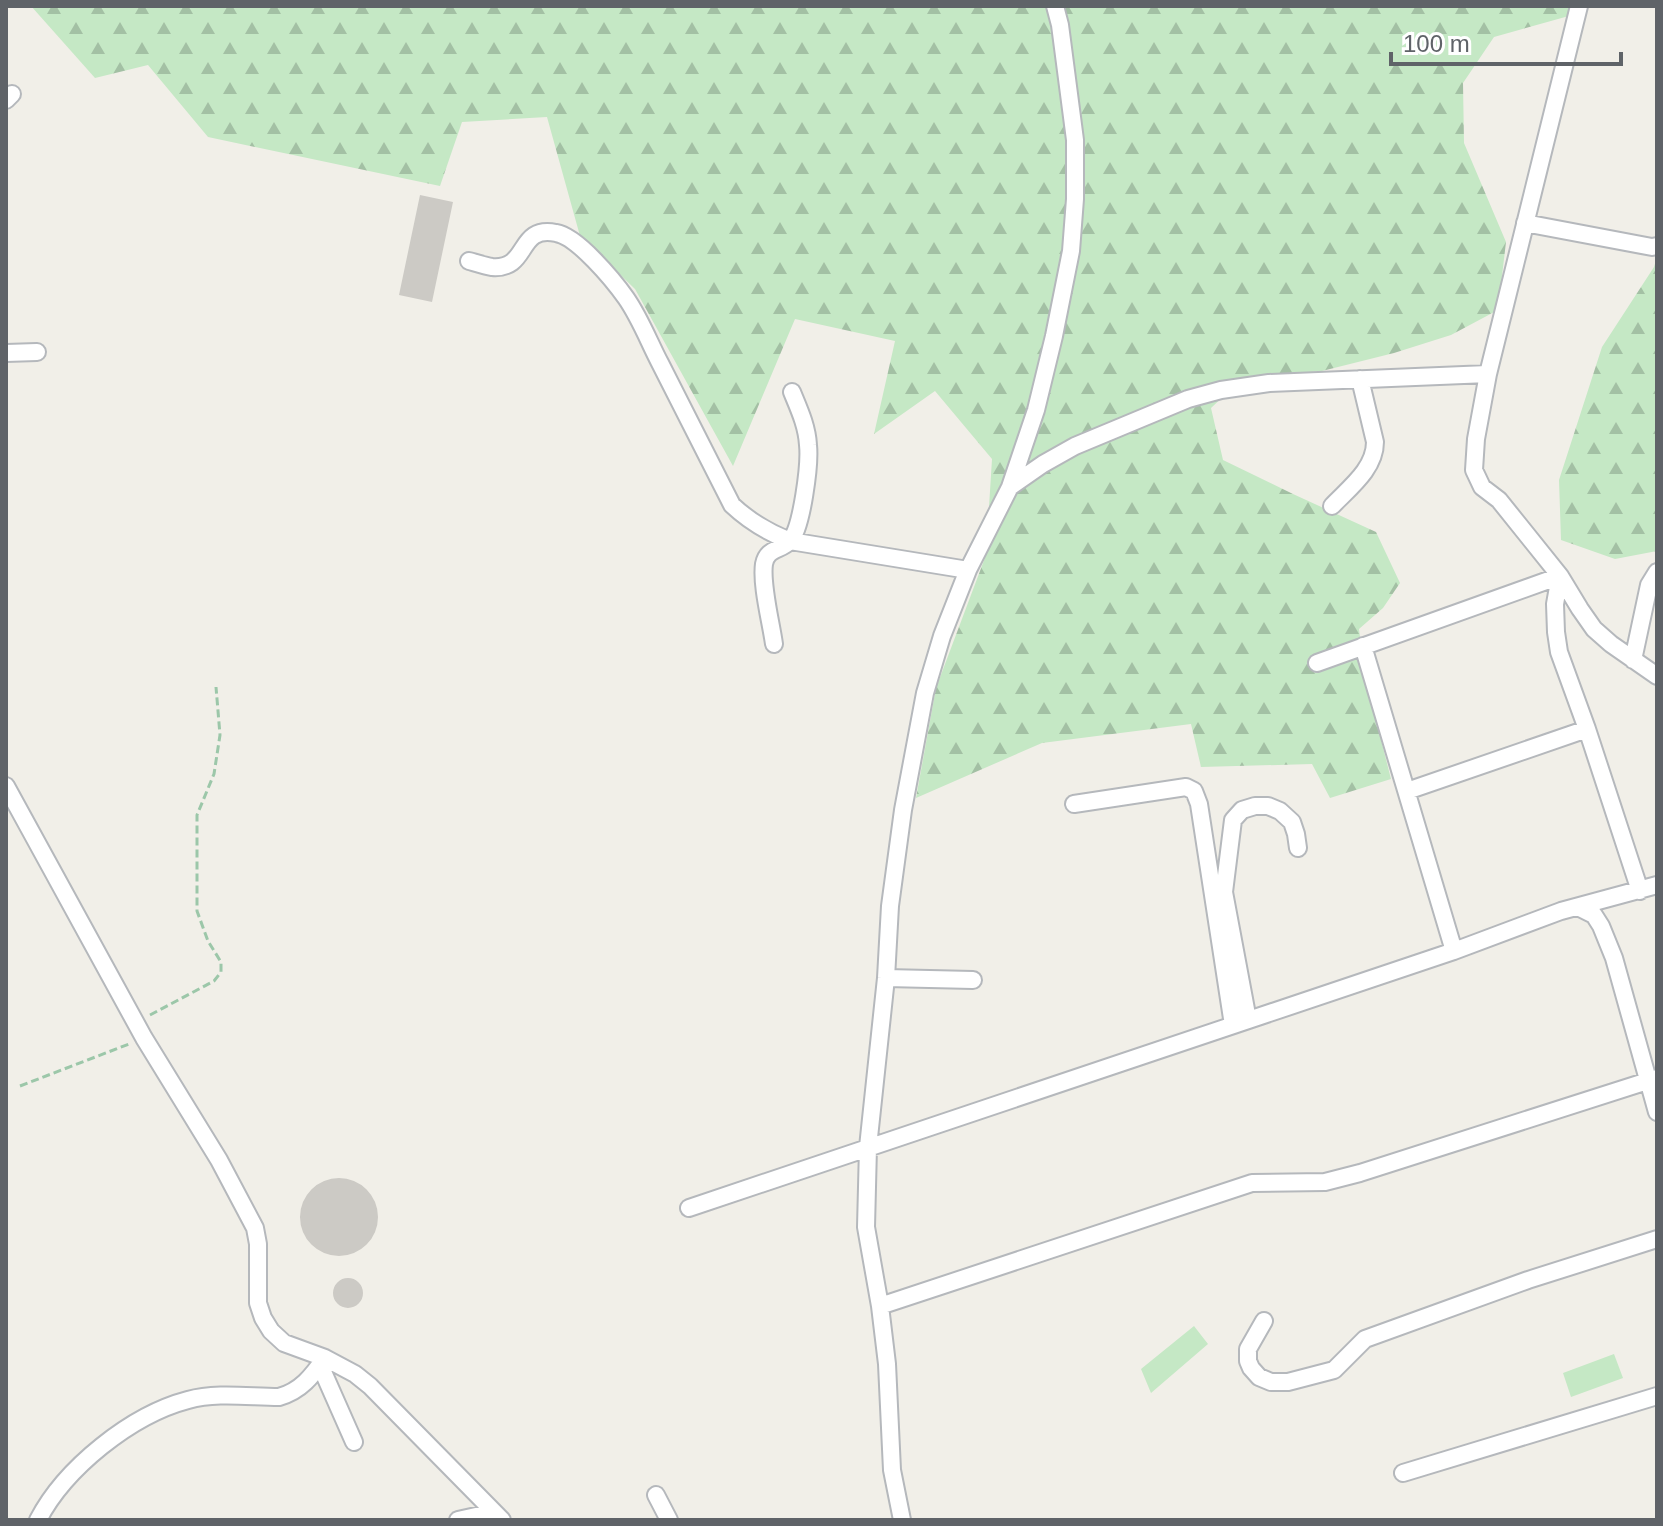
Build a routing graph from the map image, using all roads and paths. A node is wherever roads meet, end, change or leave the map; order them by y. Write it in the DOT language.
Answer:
graph roads {
  1 [pos="1055,6"];
  2 [pos="1579,6"];
  3 [pos="1525,223"];
  4 [pos="1657,246"];
  5 [pos="469,261"];
  6 [pos="37,352"];
  7 [pos="6,353"];
  8 [pos="1488,374"];
  9 [pos="1360,379"];
  10 [pos="792,392"];
  11 [pos="1010,487"];
  12 [pos="1332,506"];
  13 [pos="790,541"];
  14 [pos="968,570"];
  15 [pos="1657,572"];
  16 [pos="1560,576"];
  17 [pos="1652,596"];
  18 [pos="774,644"];
  19 [pos="1363,646"];
  20 [pos="1633,660"];
  21 [pos="1317,663"];
  22 [pos="1657,676"];
  23 [pos="216,687"];
  24 [pos="1587,729"];
  25 [pos="6,786"];
  26 [pos="1407,791"];
  27 [pos="1074,804"];
  28 [pos="1298,848"];
  29 [pos="1657,885"];
  30 [pos="1640,891"];
  31 [pos="1578,907"];
  32 [pos="1454,951"];
  33 [pos="886,978"];
  34 [pos="973,980"];
  35 [pos="1241,1022"];
  36 [pos="136,1023"];
  37 [pos="144,1038"];
  38 [pos="1652,1080"];
  39 [pos="20,1086"];
  40 [pos="1657,1112"];
  41 [pos="868,1147"];
  42 [pos="689,1208"];
  43 [pos="1657,1239"];
  44 [pos="880,1306"];
  45 [pos="1264,1321"];
  46 [pos="322,1362"];
  47 [pos="1657,1396"];
  48 [pos="354,1442"];
  49 [pos="1403,1473"];
  50 [pos="656,1495"];
  51 [pos="498,1516"];
  52 [pos="38,1520"];
  53 [pos="458,1520"];
  54 [pos="669,1520"];
  55 [pos="902,1520"];
  1 -- 11 [label="street"];
  2 -- 3 [label="street"];
  3 -- 4 [label="street"];
  3 -- 8 [label="street"];
  5 -- 13 [label="street"];
  6 -- 7 [label="street"];
  8 -- 9 [label="street"];
  8 -- 16 [label="street"];
  9 -- 11 [label="street"];
  9 -- 12 [label="street"];
  10 -- 13 [label="street"];
  11 -- 14 [label="street"];
  13 -- 14 [label="street"];
  13 -- 18 [label="street"];
  14 -- 33 [label="street"];
  15 -- 17 [label="street"];
  16 -- 19 [label="street"];
  16 -- 20 [label="street"];
  16 -- 24 [label="street"];
  17 -- 20 [label="street"];
  19 -- 21 [label="street"];
  19 -- 26 [label="street"];
  20 -- 22 [label="street"];
  23 -- 36 [label="path"];
  24 -- 26 [label="street"];
  24 -- 30 [label="street"];
  25 -- 36 [label="street"];
  26 -- 32 [label="street"];
  27 -- 35 [label="street"];
  28 -- 35 [label="street"];
  29 -- 30 [label="street"];
  30 -- 31 [label="street"];
  31 -- 32 [label="street"];
  31 -- 38 [label="street"];
  32 -- 35 [label="street"];
  33 -- 34 [label="street"];
  33 -- 41 [label="street"];
  35 -- 41 [label="street"];
  36 -- 37 [label="street"];
  37 -- 39 [label="path"];
  37 -- 46 [label="street"];
  38 -- 40 [label="street"];
  38 -- 44 [label="street"];
  41 -- 42 [label="street"];
  41 -- 44 [label="street"];
  43 -- 45 [label="street"];
  44 -- 55 [label="street"];
  46 -- 48 [label="street"];
  46 -- 51 [label="street"];
  46 -- 52 [label="street"];
  47 -- 49 [label="street"];
  50 -- 54 [label="street"];
  51 -- 53 [label="street"];
}
